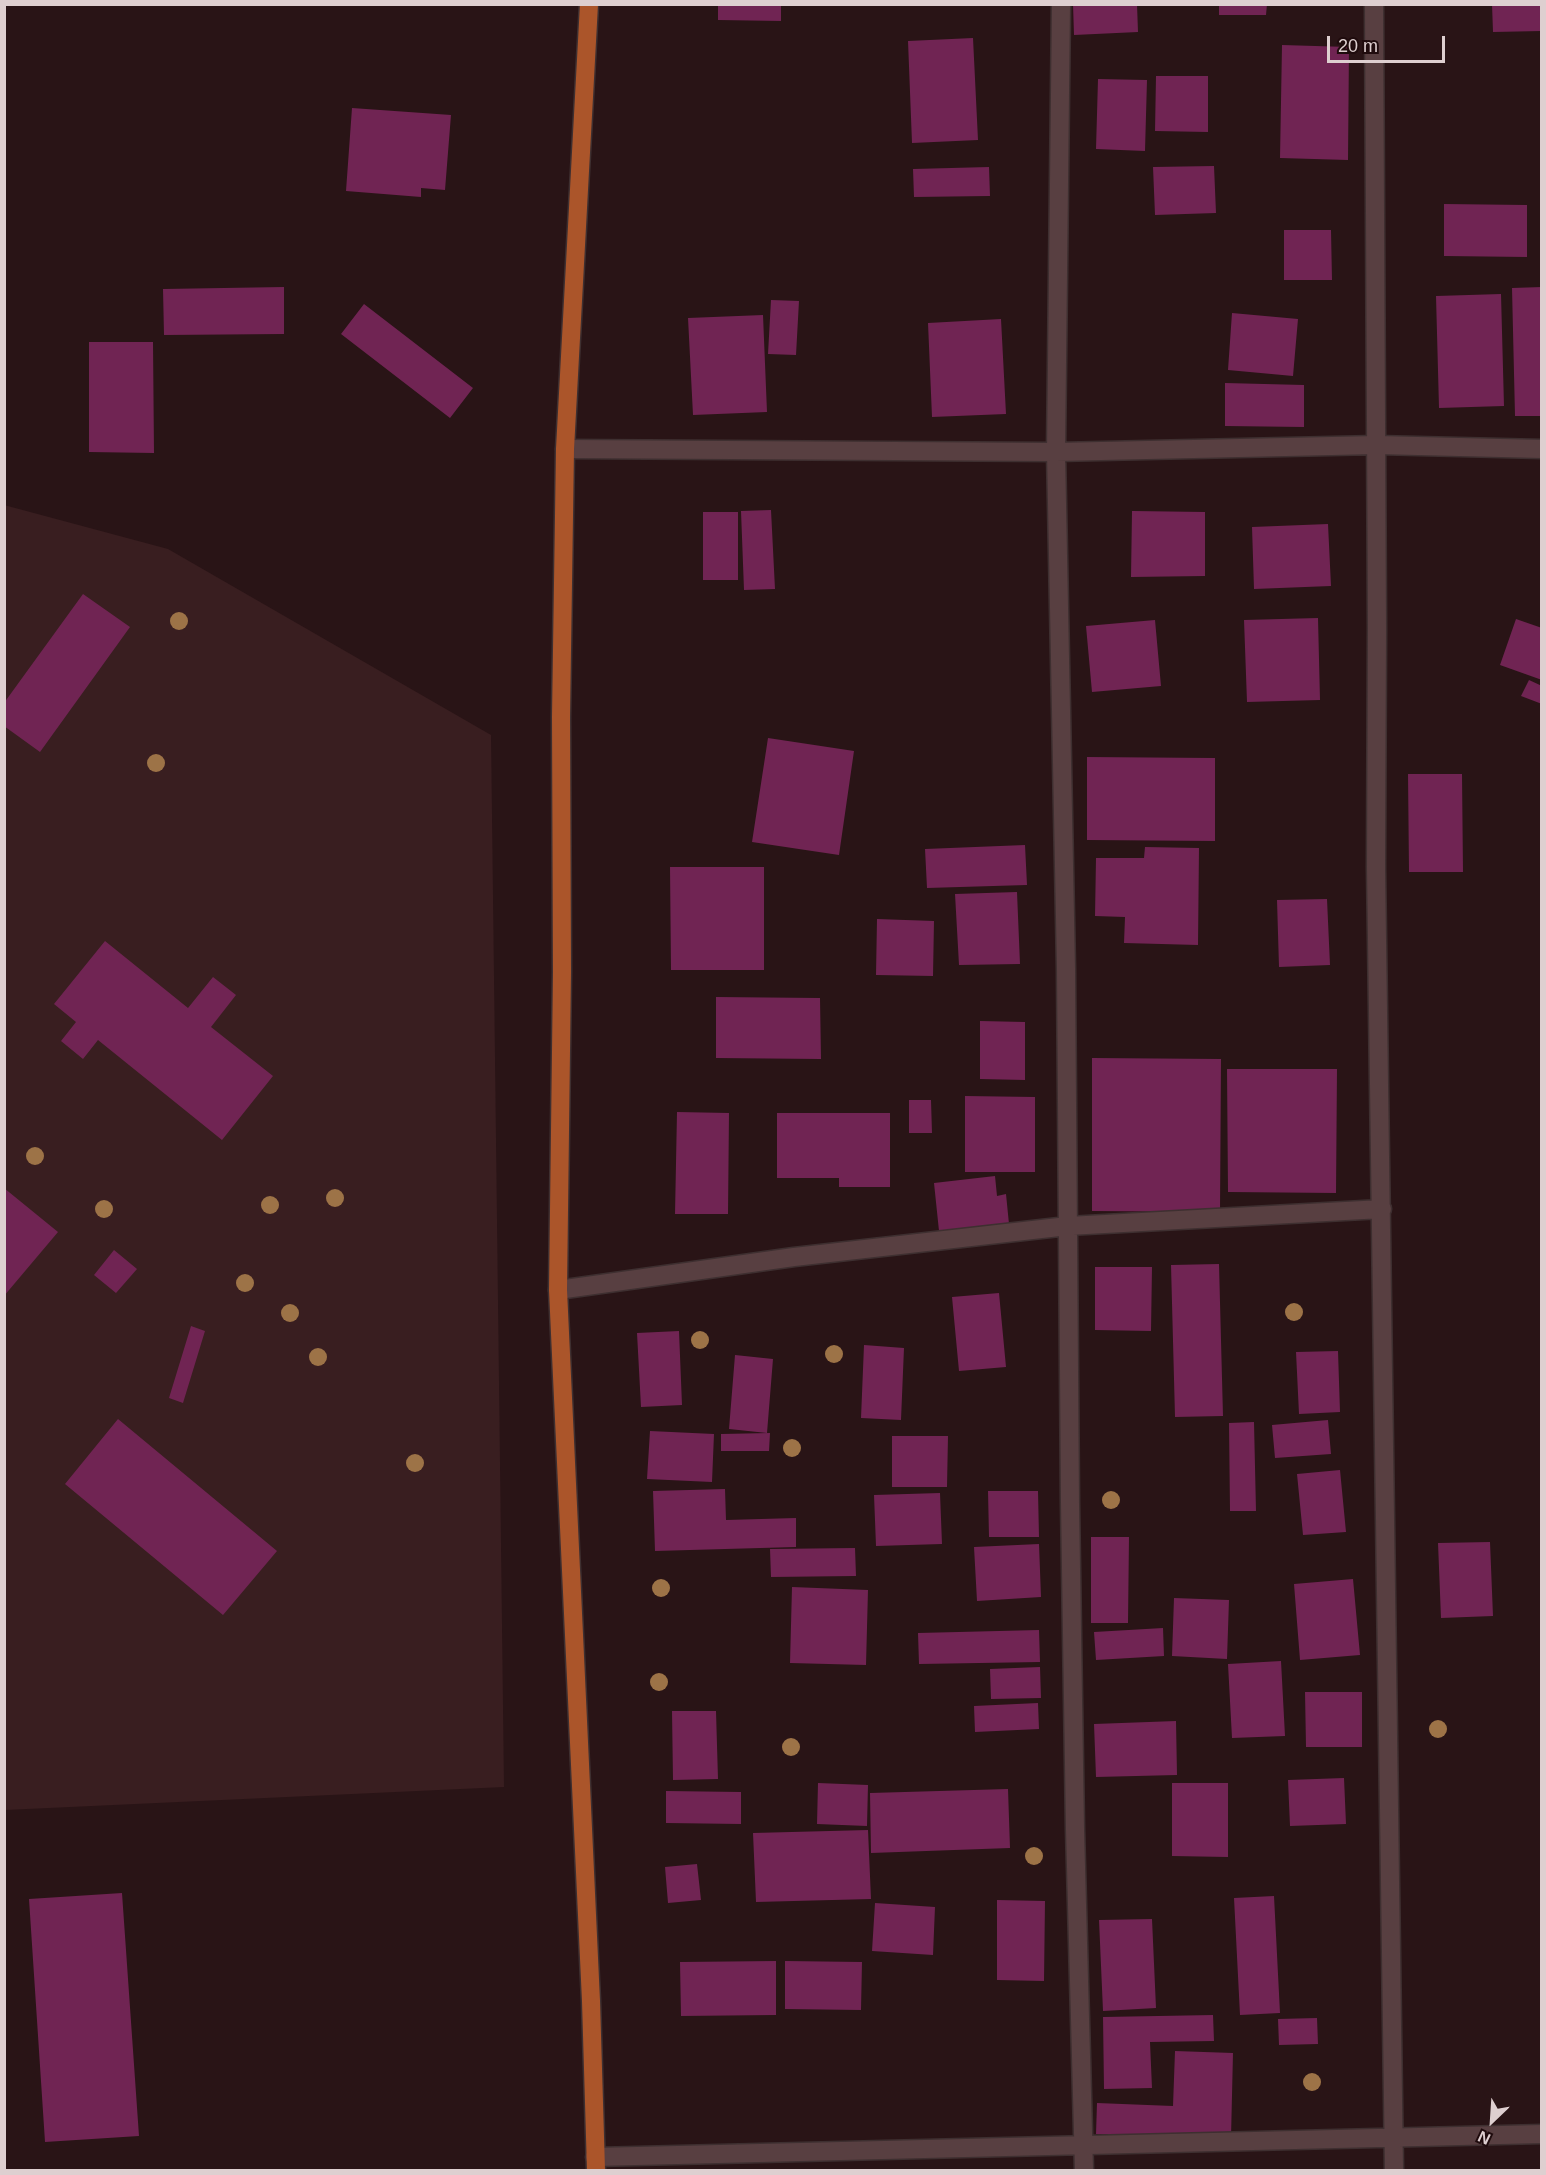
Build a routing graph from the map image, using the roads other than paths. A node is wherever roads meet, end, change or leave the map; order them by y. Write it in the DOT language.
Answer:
graph roads {
  1 [pos="589,4"];
  2 [pos="1060,4"];
  3 [pos="1374,4"];
  4 [pos="1377,446"];
  5 [pos="565,449"];
  6 [pos="1542,449"];
  7 [pos="1056,452"];
  8 [pos="1382,1209"];
  9 [pos="1068,1226"];
  10 [pos="558,1290"];
  11 [pos="1542,2134"];
  12 [pos="1394,2138"];
  13 [pos="1083,2144"];
  14 [pos="596,2164"];
  15 [pos="1084,2170"];
  16 [pos="1394,2170"];
  1 -- 5 [label="main road"];
  2 -- 7 [label="street"];
  3 -- 4 [label="street"];
  4 -- 6 [label="street"];
  4 -- 7 [label="street"];
  4 -- 8 [label="street"];
  5 -- 7 [label="street"];
  5 -- 10 [label="main road"];
  7 -- 9 [label="street"];
  8 -- 9 [label="street"];
  8 -- 12 [label="street"];
  9 -- 10 [label="street"];
  9 -- 13 [label="street"];
  10 -- 14 [label="main road"];
  11 -- 12 [label="street"];
  12 -- 13 [label="street"];
  12 -- 16 [label="street"];
  13 -- 14 [label="street"];
  13 -- 15 [label="street"];
}
